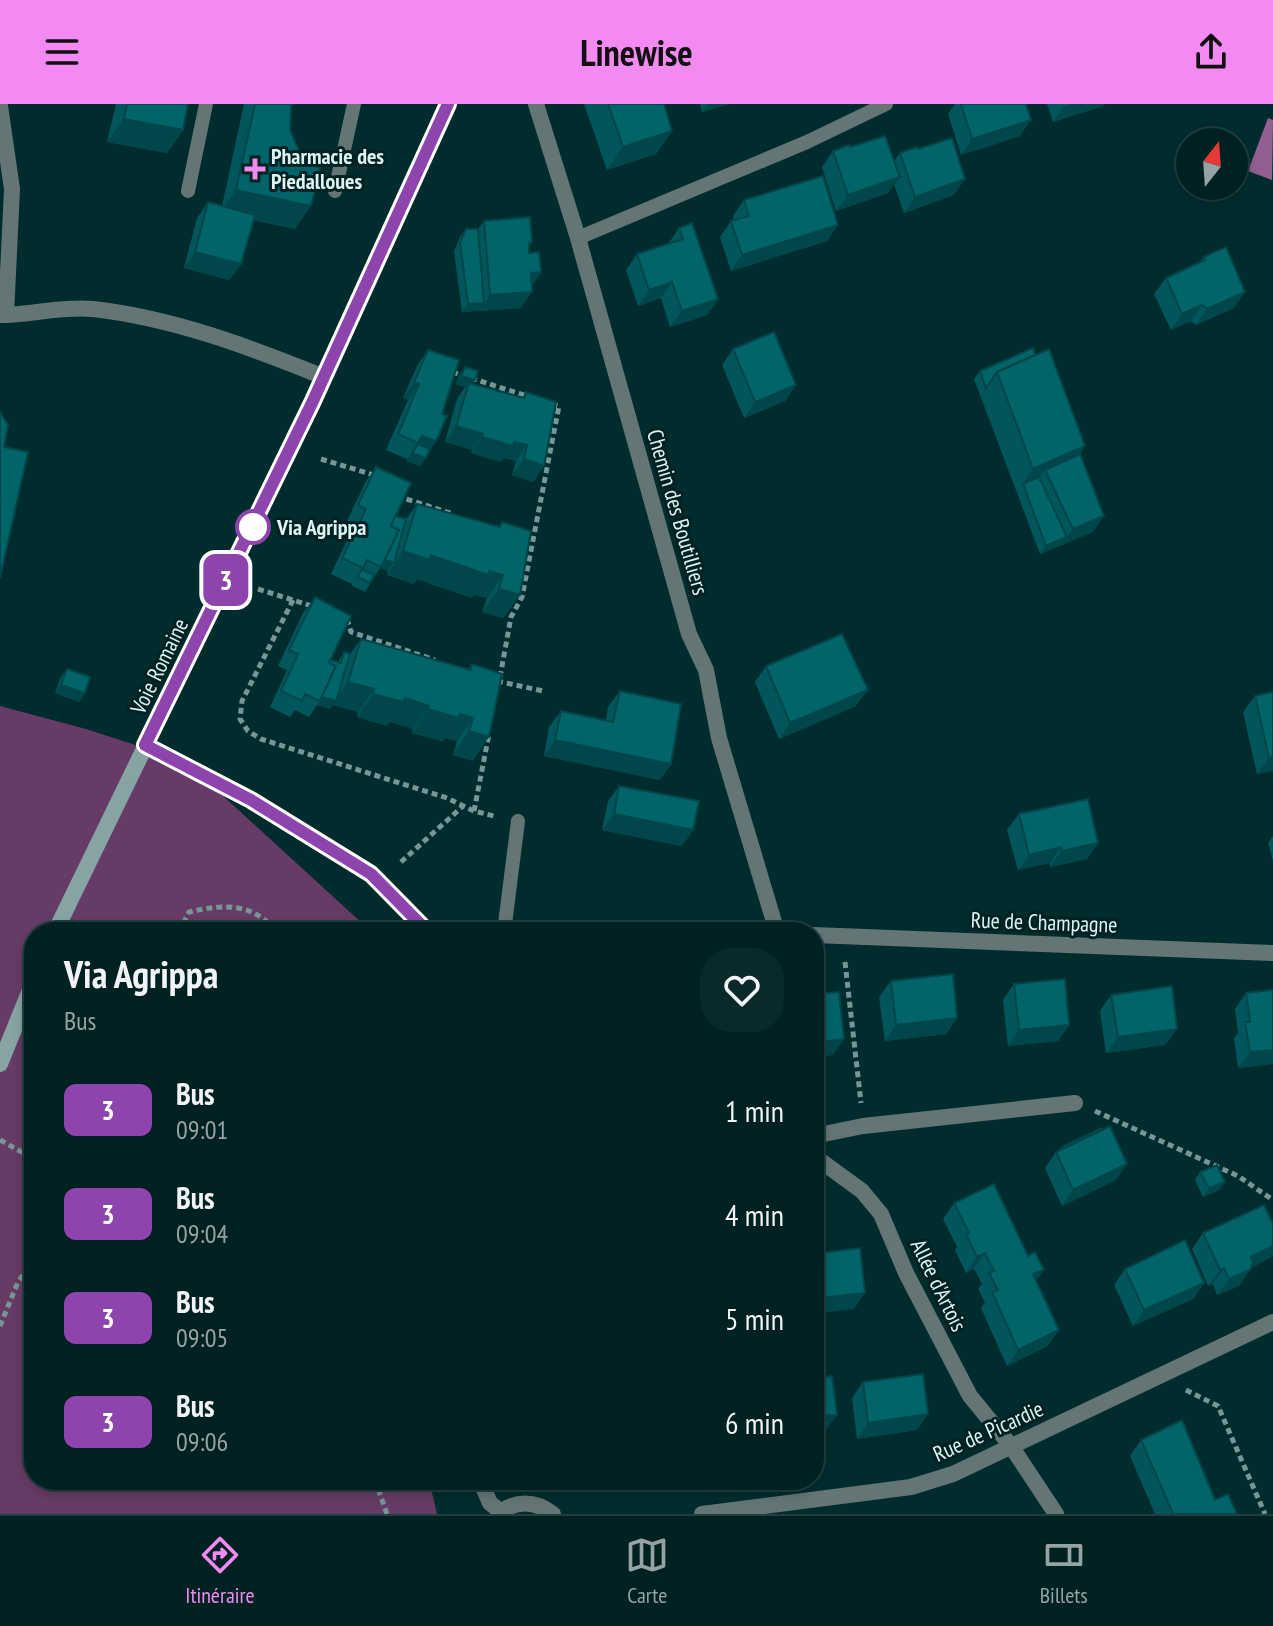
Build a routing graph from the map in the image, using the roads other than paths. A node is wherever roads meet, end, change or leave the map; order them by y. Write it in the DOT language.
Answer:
graph roads {
  1 [pos="206,104"];
  2 [pos="354,104"];
  3 [pos="448,104"];
  4 [pos="536,104"];
  5 [pos="886,104"];
  6 [pos="0,106"];
  7 [pos="188,191"];
  8 [pos="335,191"];
  9 [pos="578,238"];
  10 [pos="3,315"];
  11 [pos="324,377"];
  12 [pos="145,745"];
  13 [pos="518,821"];
  14 [pos="60,922"];
  15 [pos="418,922"];
  16 [pos="505,922"];
  17 [pos="774,922"];
  18 [pos="824,935"];
  19 [pos="1273,953"];
  20 [pos="24,1005"];
  21 [pos="0,1064"];
  22 [pos="1075,1103"];
  23 [pos="824,1134"];
  24 [pos="824,1163"];
  25 [pos="1273,1322"];
  26 [pos="1011,1446"];
  27 [pos="484,1490"];
  28 [pos="499,1513"];
  29 [pos="553,1514"];
  30 [pos="702,1514"];
  31 [pos="1056,1514"];
  1 -- 7 [label="lane"];
  2 -- 8 [label="lane"];
  3 -- 11 [label="main road, Voie Romaine"];
  4 -- 9 [label="street, Chemin des Boutilliers"];
  5 -- 9 [label="lane"];
  6 -- 10 [label="street"];
  9 -- 17 [label="street, Chemin des Boutilliers"];
  10 -- 11 [label="street"];
  11 -- 12 [label="main road, Voie Romaine"];
  12 -- 14 [label="main road, Voie Romaine"];
  12 -- 15 [label="street"];
  13 -- 16 [label="lane"];
  18 -- 19 [label="street, Rue de Champagne"];
  20 -- 21 [label="main road"];
  22 -- 23 [label="street"];
  24 -- 26 [label="street, Allée d'Artois"];
  25 -- 26 [label="street, Rue de Picardie"];
  26 -- 30 [label="street, Rue de Picardie"];
  26 -- 31 [label="street, Allée d'Artois"];
  27 -- 28 [label="street"];
  28 -- 29 [label="street"];
}
